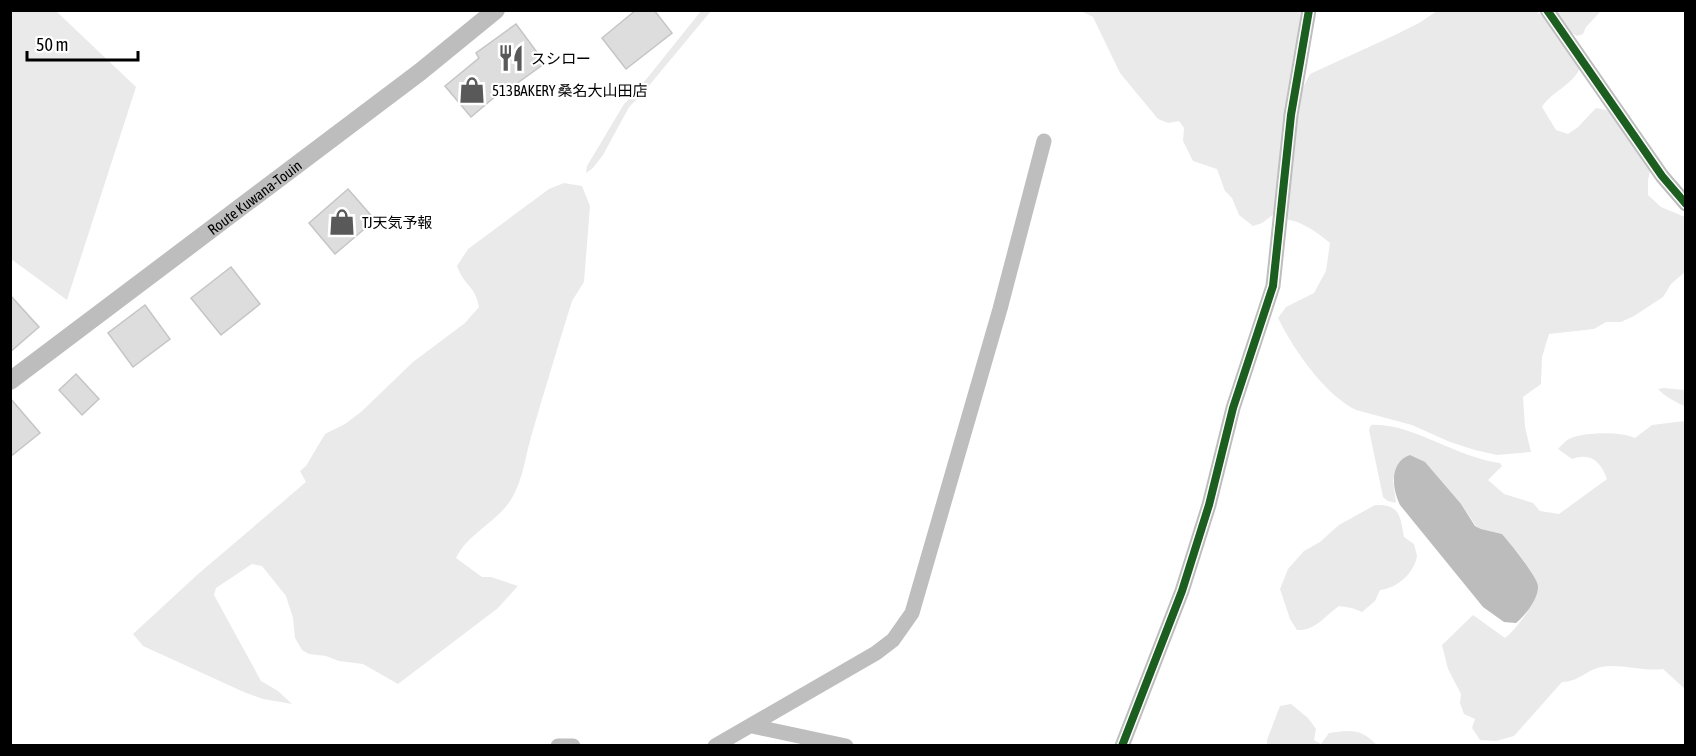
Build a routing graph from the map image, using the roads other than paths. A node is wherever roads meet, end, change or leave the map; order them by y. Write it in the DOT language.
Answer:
graph roads {
  1 [pos="496,10"];
  2 [pos="1309,10"];
  3 [pos="1547,10"];
  4 [pos="1044,141"];
  5 [pos="1686,204"];
  6 [pos="10,381"];
  7 [pos="752,726"];
  8 [pos="558,746"];
  9 [pos="573,746"];
  10 [pos="715,746"];
  11 [pos="846,746"];
  12 [pos="1122,746"];
  1 -- 6 [label="main road, Route Kuwana-Touin"];
  2 -- 12 [label="street"];
  3 -- 5 [label="street"];
  4 -- 7 [label="street"];
  7 -- 10 [label="street"];
  7 -- 11 [label="street"];
  8 -- 9 [label="street"];
}
